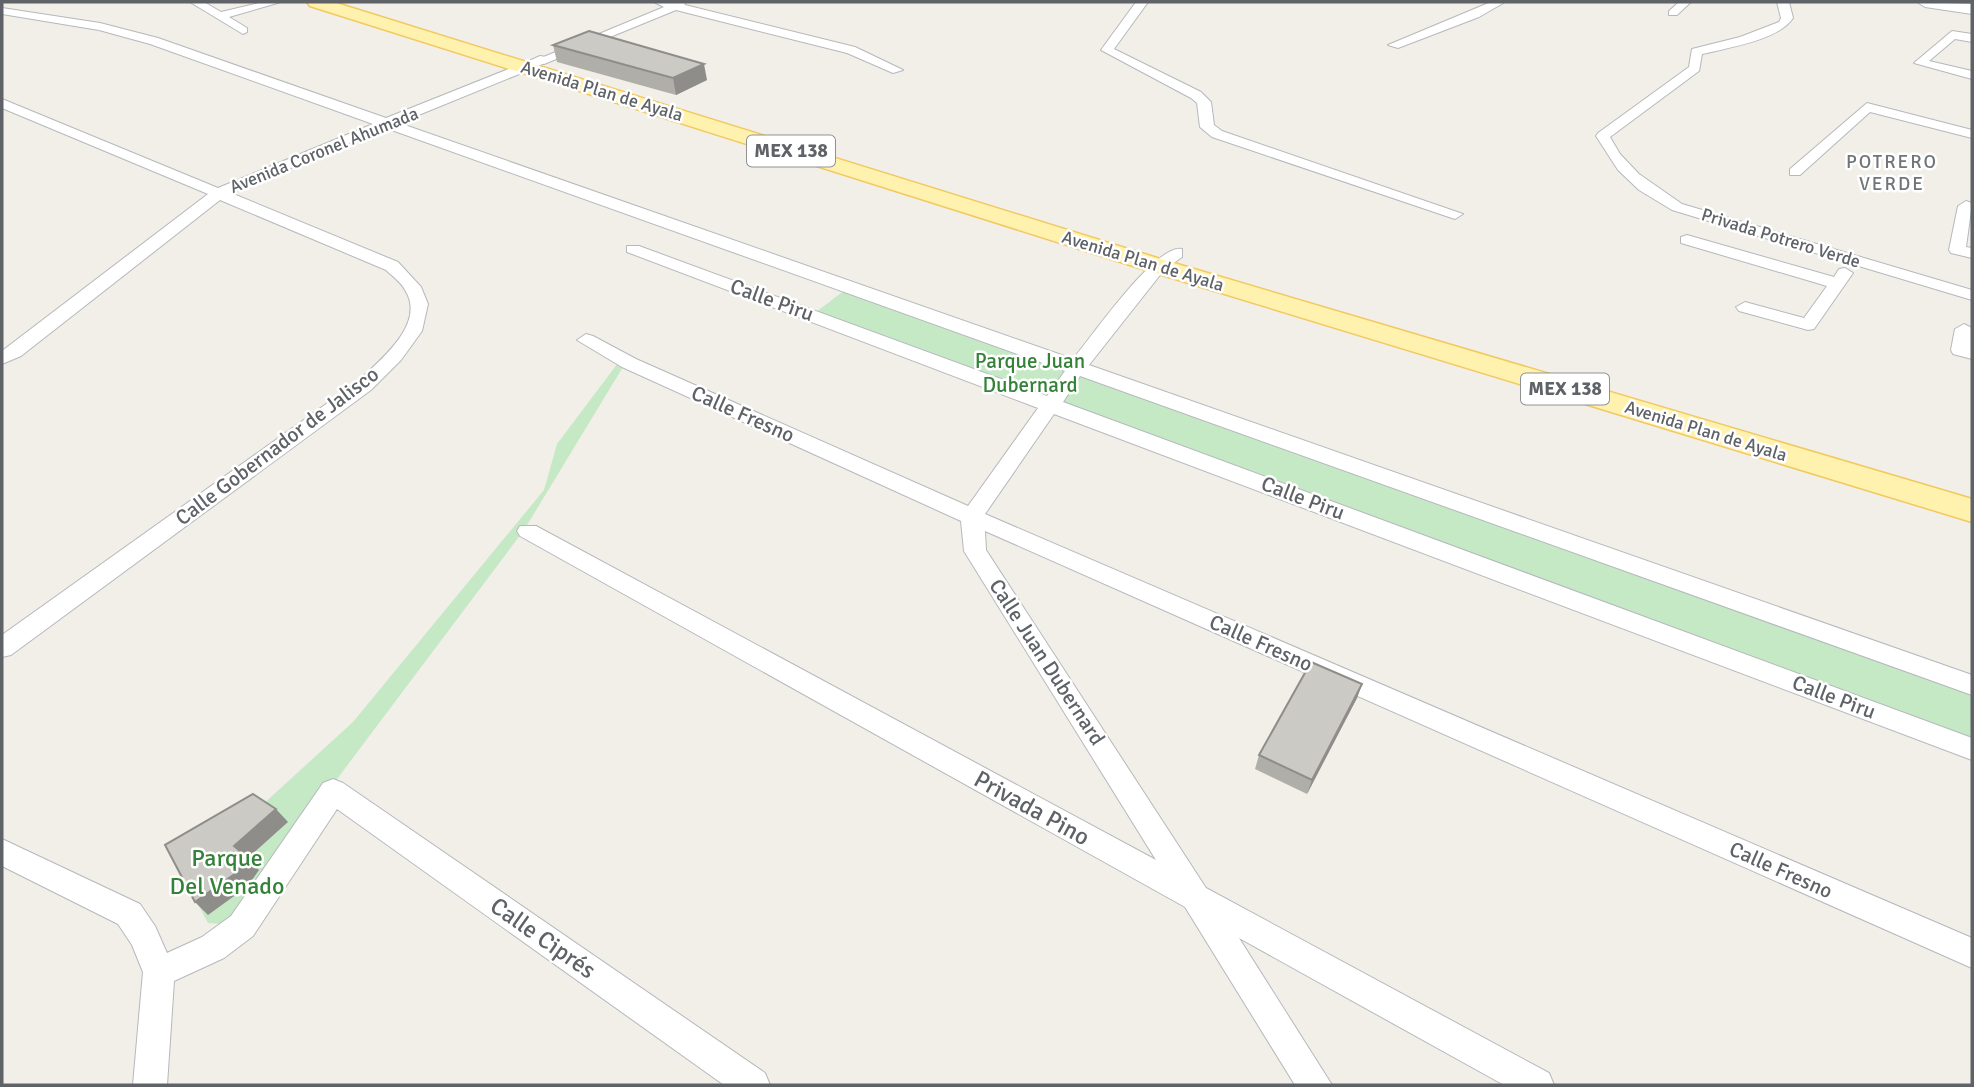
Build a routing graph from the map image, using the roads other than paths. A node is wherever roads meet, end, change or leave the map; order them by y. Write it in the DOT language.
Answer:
graph roads {
  1 [pos="196,2"];
  2 [pos="275,2"];
  3 [pos="316,2"];
  4 [pos="344,2"];
  5 [pos="659,2"];
  6 [pos="1142,2"];
  7 [pos="1499,2"];
  8 [pos="1685,2"];
  9 [pos="1783,2"];
  10 [pos="1925,2"];
  11 [pos="681,4"];
  12 [pos="1972,9"];
  13 [pos="2,11"];
  14 [pos="1673,13"];
  15 [pos="219,16"];
  16 [pos="243,30"];
  17 [pos="1972,38"];
  18 [pos="1394,46"];
  19 [pos="533,64"];
  20 [pos="897,71"];
  21 [pos="1972,75"];
  22 [pos="2,103"];
  23 [pos="391,123"];
  24 [pos="1972,134"];
  25 [pos="1795,172"];
  26 [pos="218,194"];
  27 [pos="1972,208"];
  28 [pos="1455,214"];
  29 [pos="1687,240"];
  30 [pos="633,249"];
  31 [pos="1972,253"];
  32 [pos="1167,260"];
  33 [pos="1857,261"];
  34 [pos="1836,283"];
  35 [pos="1972,295"];
  36 [pos="1745,307"];
  37 [pos="1964,329"];
  38 [pos="586,340"];
  39 [pos="1972,353"];
  40 [pos="6,358"];
  41 [pos="1077,367"];
  42 [pos="1051,404"];
  43 [pos="1972,485"];
  44 [pos="1972,511"];
  45 [pos="972,517"];
  46 [pos="528,531"];
  47 [pos="2,648"];
  48 [pos="1972,684"];
  49 [pos="1972,749"];
  50 [pos="2,852"];
  51 [pos="1198,899"];
  52 [pos="1972,953"];
  53 [pos="159,972"];
  54 [pos="150,1085"];
  55 [pos="753,1085"];
  56 [pos="1315,1085"];
  57 [pos="1537,1085"];
  1 -- 15 [label="street"];
  2 -- 15 [label="street"];
  3 -- 19 [label="main road, Avenida Plan de Ayala / MEX 138"];
  4 -- 19 [label="main road, Avenida Plan de Ayala / MEX 138"];
  5 -- 11 [label="street"];
  6 -- 28 [label="street"];
  7 -- 18 [label="street"];
  8 -- 14 [label="street"];
  9 -- 33 [label="street, Privada Potrero Verde"];
  10 -- 12 [label="main road"];
  11 -- 19 [label="street, Avenida Coronel Ahumada"];
  11 -- 20 [label="street"];
  13 -- 23 [label="street"];
  15 -- 16 [label="street"];
  17 -- 21 [label="street"];
  19 -- 23 [label="street, Avenida Coronel Ahumada"];
  19 -- 32 [label="main road, Avenida Plan de Ayala / MEX 138"];
  22 -- 26 [label="street, Calle Gobernador de Jalisco"];
  23 -- 26 [label="street, Avenida Coronel Ahumada"];
  23 -- 41 [label="street"];
  24 -- 25 [label="street"];
  26 -- 40 [label="street, Avenida Coronel Ahumada"];
  26 -- 47 [label="street, Calle Gobernador de Jalisco"];
  27 -- 31 [label="street"];
  29 -- 34 [label="street"];
  30 -- 42 [label="street, Calle Piru"];
  32 -- 41 [label="street"];
  32 -- 43 [label="main road, Avenida Plan de Ayala / MEX 138"];
  32 -- 44 [label="main road, Avenida Plan de Ayala / MEX 138"];
  33 -- 34 [label="street"];
  33 -- 35 [label="street, Privada Potrero Verde"];
  34 -- 36 [label="street"];
  37 -- 39 [label="street"];
  38 -- 45 [label="street, Calle Fresno"];
  41 -- 42 [label="street"];
  41 -- 48 [label="street"];
  42 -- 45 [label="street"];
  42 -- 49 [label="street, Calle Piru"];
  45 -- 51 [label="street, Calle Juan Dubernard"];
  45 -- 52 [label="street, Calle Fresno"];
  46 -- 51 [label="street, Privada Pino"];
  50 -- 53 [label="street"];
  51 -- 56 [label="street, Calle Juan Dubernard"];
  51 -- 57 [label="street, Privada Pino"];
  53 -- 54 [label="street"];
  53 -- 55 [label="street, Calle Ciprés"];
}
